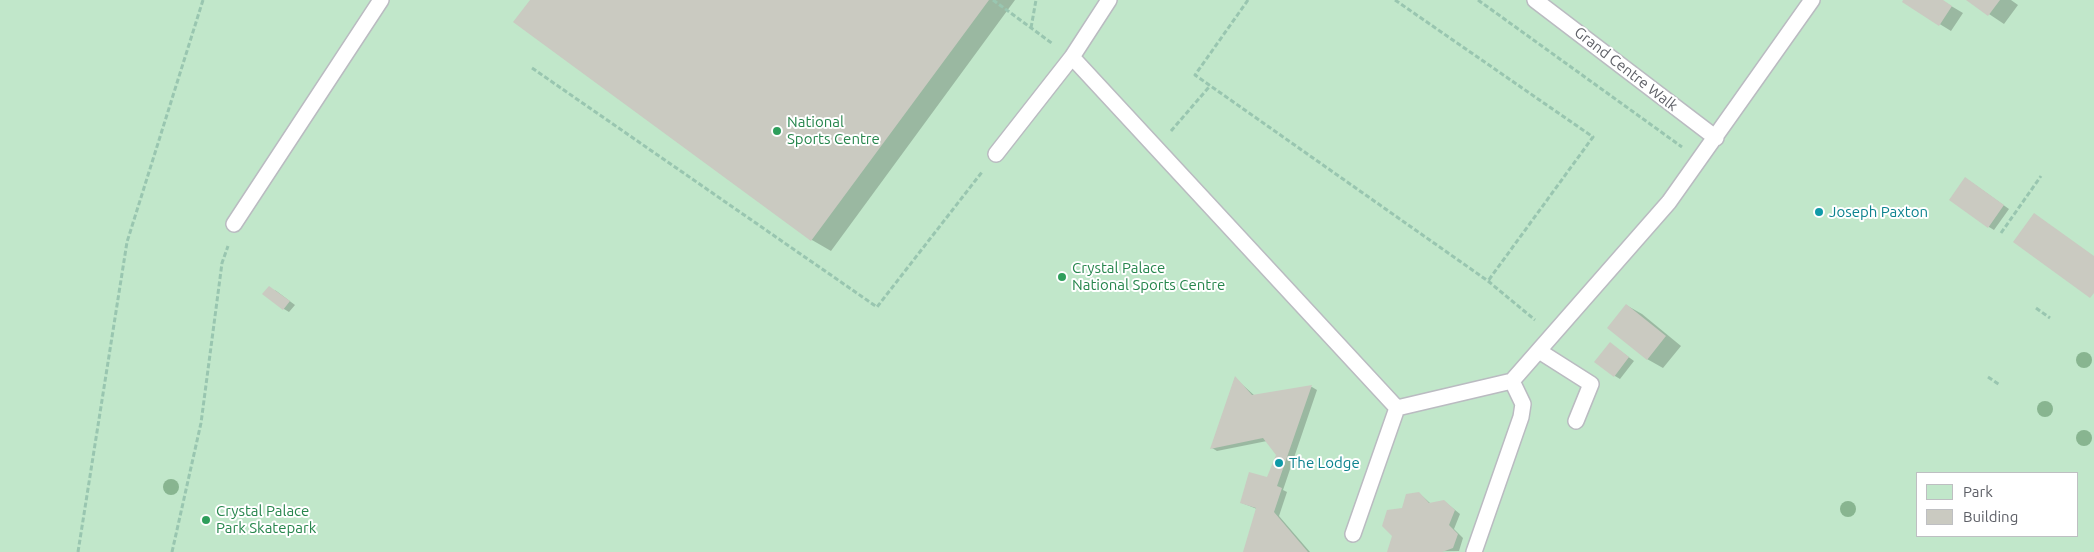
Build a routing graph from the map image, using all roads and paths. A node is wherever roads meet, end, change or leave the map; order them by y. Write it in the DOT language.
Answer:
graph roads {
  1 [pos="203,0"];
  2 [pos="381,0"];
  3 [pos="993,0"];
  4 [pos="1036,0"];
  5 [pos="1110,0"];
  6 [pos="1248,0"];
  7 [pos="1394,0"];
  8 [pos="1478,0"];
  9 [pos="1535,0"];
  10 [pos="1812,0"];
  11 [pos="1031,28"];
  12 [pos="1072,57"];
  13 [pos="532,68"];
  14 [pos="1210,87"];
  15 [pos="1716,138"];
  16 [pos="1156,149"];
  17 [pos="996,154"];
  18 [pos="1700,160"];
  19 [pos="2042,176"];
  20 [pos="234,224"];
  21 [pos="2001,233"];
  22 [pos="1488,281"];
  23 [pos="2036,308"];
  24 [pos="2050,318"];
  25 [pos="1552,335"];
  26 [pos="1539,351"];
  27 [pos="1988,377"];
  28 [pos="1512,381"];
  29 [pos="2000,385"];
  30 [pos="1397,408"];
  31 [pos="1576,421"];
  32 [pos="1353,534"];
  33 [pos="78,552"];
  34 [pos="172,552"];
  35 [pos="1474,552"];
  1 -- 33 [label="path"];
  2 -- 20 [label="lane"];
  3 -- 11 [label="path"];
  4 -- 11 [label="path"];
  5 -- 12 [label="lane"];
  6 -- 14 [label="path"];
  7 -- 22 [label="path"];
  8 -- 18 [label="path"];
  9 -- 15 [label="lane, Grand Centre Walk"];
  10 -- 15 [label="lane"];
  11 -- 12 [label="path"];
  12 -- 16 [label="lane"];
  12 -- 17 [label="lane"];
  13 -- 17 [label="path"];
  14 -- 16 [label="path"];
  14 -- 22 [label="path"];
  15 -- 18 [label="lane"];
  16 -- 30 [label="lane"];
  18 -- 25 [label="lane"];
  19 -- 21 [label="path"];
  20 -- 34 [label="path"];
  22 -- 25 [label="path"];
  23 -- 24 [label="path"];
  25 -- 26 [label="lane"];
  26 -- 28 [label="lane"];
  26 -- 31 [label="lane"];
  27 -- 29 [label="path"];
  28 -- 30 [label="lane"];
  28 -- 35 [label="lane"];
  30 -- 32 [label="lane"];
}
